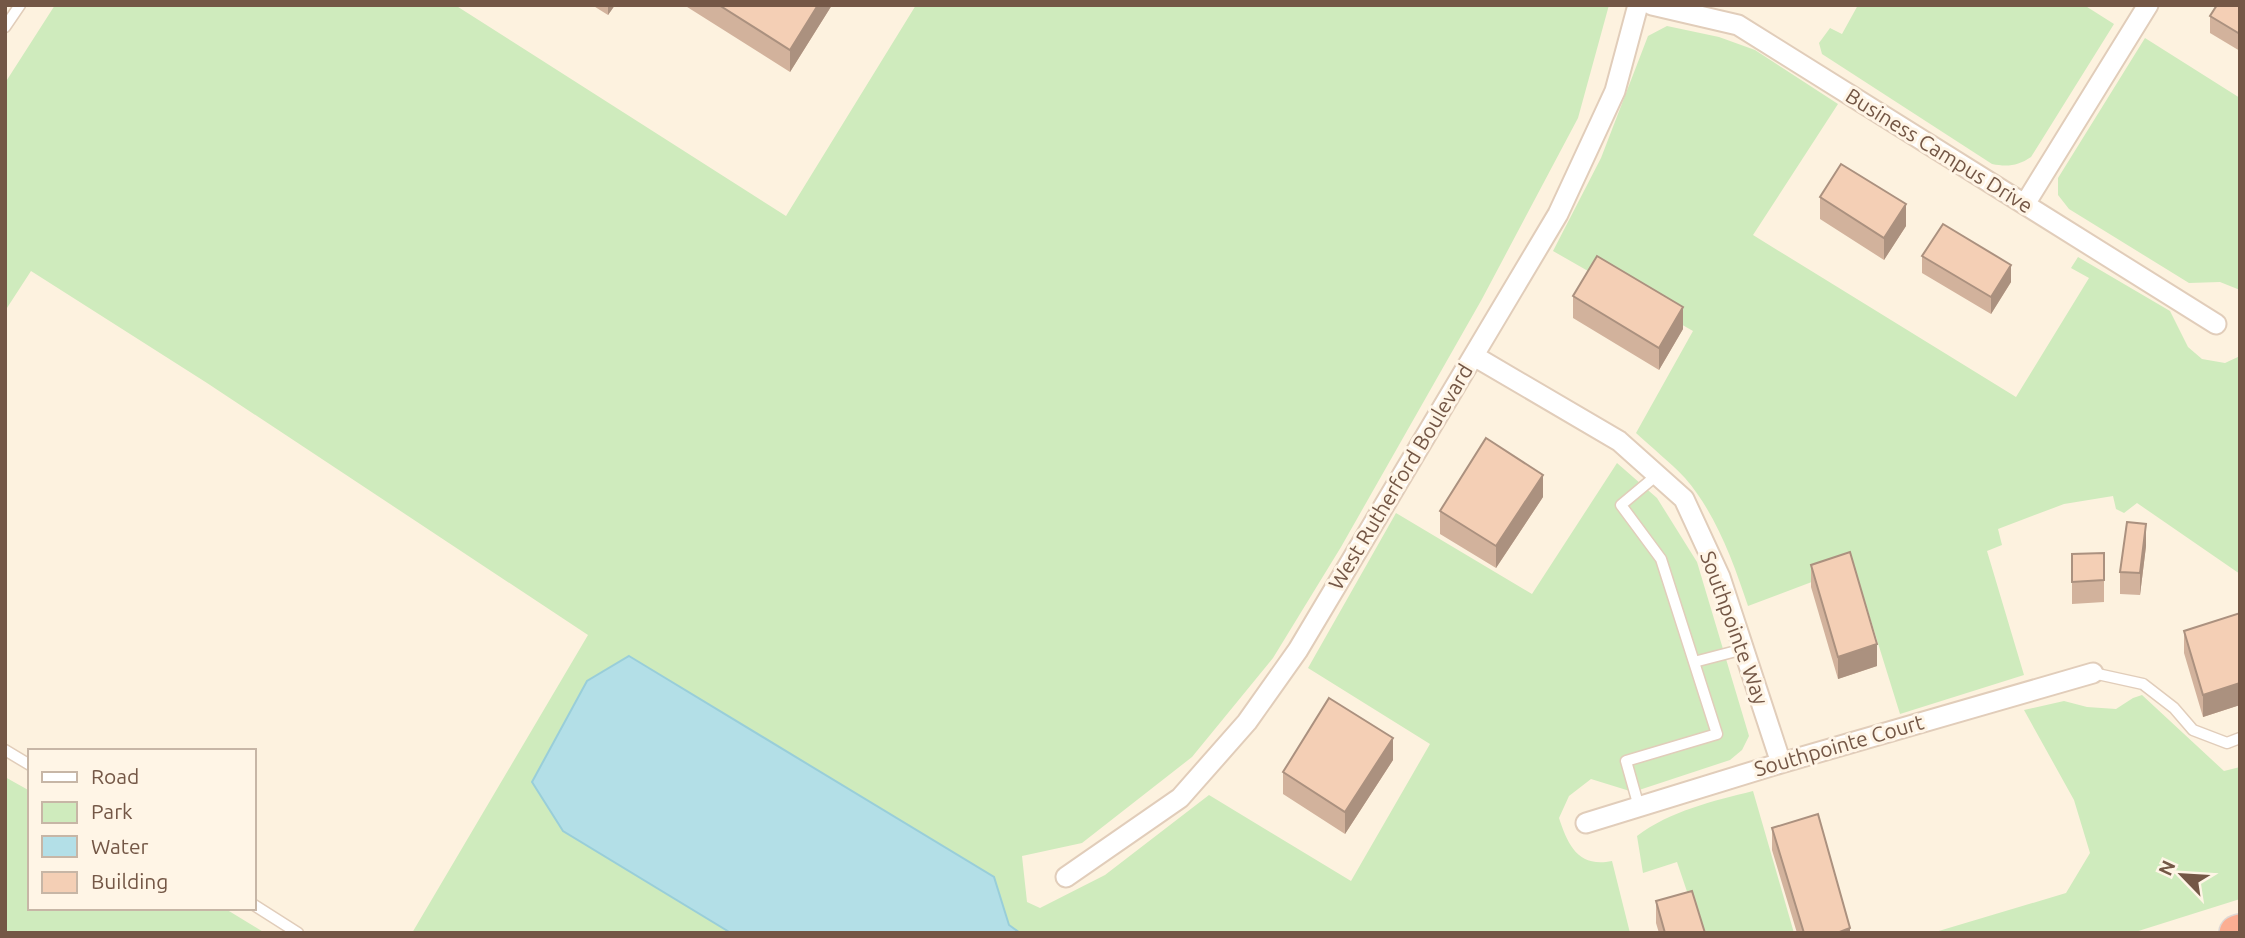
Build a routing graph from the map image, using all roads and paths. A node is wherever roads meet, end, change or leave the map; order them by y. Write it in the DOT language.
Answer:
graph roads {
  1 [pos="20,5"];
  2 [pos="1638,5"];
  3 [pos="1652,5"];
  4 [pos="2148,5"];
  5 [pos="5,27"];
  6 [pos="2025,204"];
  7 [pos="2216,324"];
  8 [pos="1474,356"];
  9 [pos="1657,475"];
  10 [pos="1744,649"];
  11 [pos="1694,662"];
  12 [pos="2093,673"];
  13 [pos="2240,738"];
  14 [pos="5,750"];
  15 [pos="1781,763"];
  16 [pos="28,764"];
  17 [pos="1639,807"];
  18 [pos="1586,823"];
  19 [pos="1066,877"];
  20 [pos="256,906"];
  21 [pos="298,933"];
  1 -- 5 [label="lane"];
  2 -- 8 [label="street, West Rutherford Boulevard"];
  3 -- 6 [label="street, Business Campus Drive"];
  4 -- 6 [label="street"];
  6 -- 7 [label="street, Business Campus Drive"];
  8 -- 9 [label="street, Southpointe Way"];
  8 -- 19 [label="street, West Rutherford Boulevard"];
  9 -- 10 [label="street, Southpointe Way"];
  9 -- 11 [label="lane"];
  10 -- 11 [label="lane"];
  10 -- 15 [label="street, Southpointe Way"];
  11 -- 17 [label="lane"];
  12 -- 13 [label="lane"];
  12 -- 15 [label="street, Southpointe Court"];
  14 -- 16 [label="lane"];
  15 -- 17 [label="street, Southpointe Court"];
  17 -- 18 [label="street, Southpointe Court"];
  20 -- 21 [label="lane"];
}
